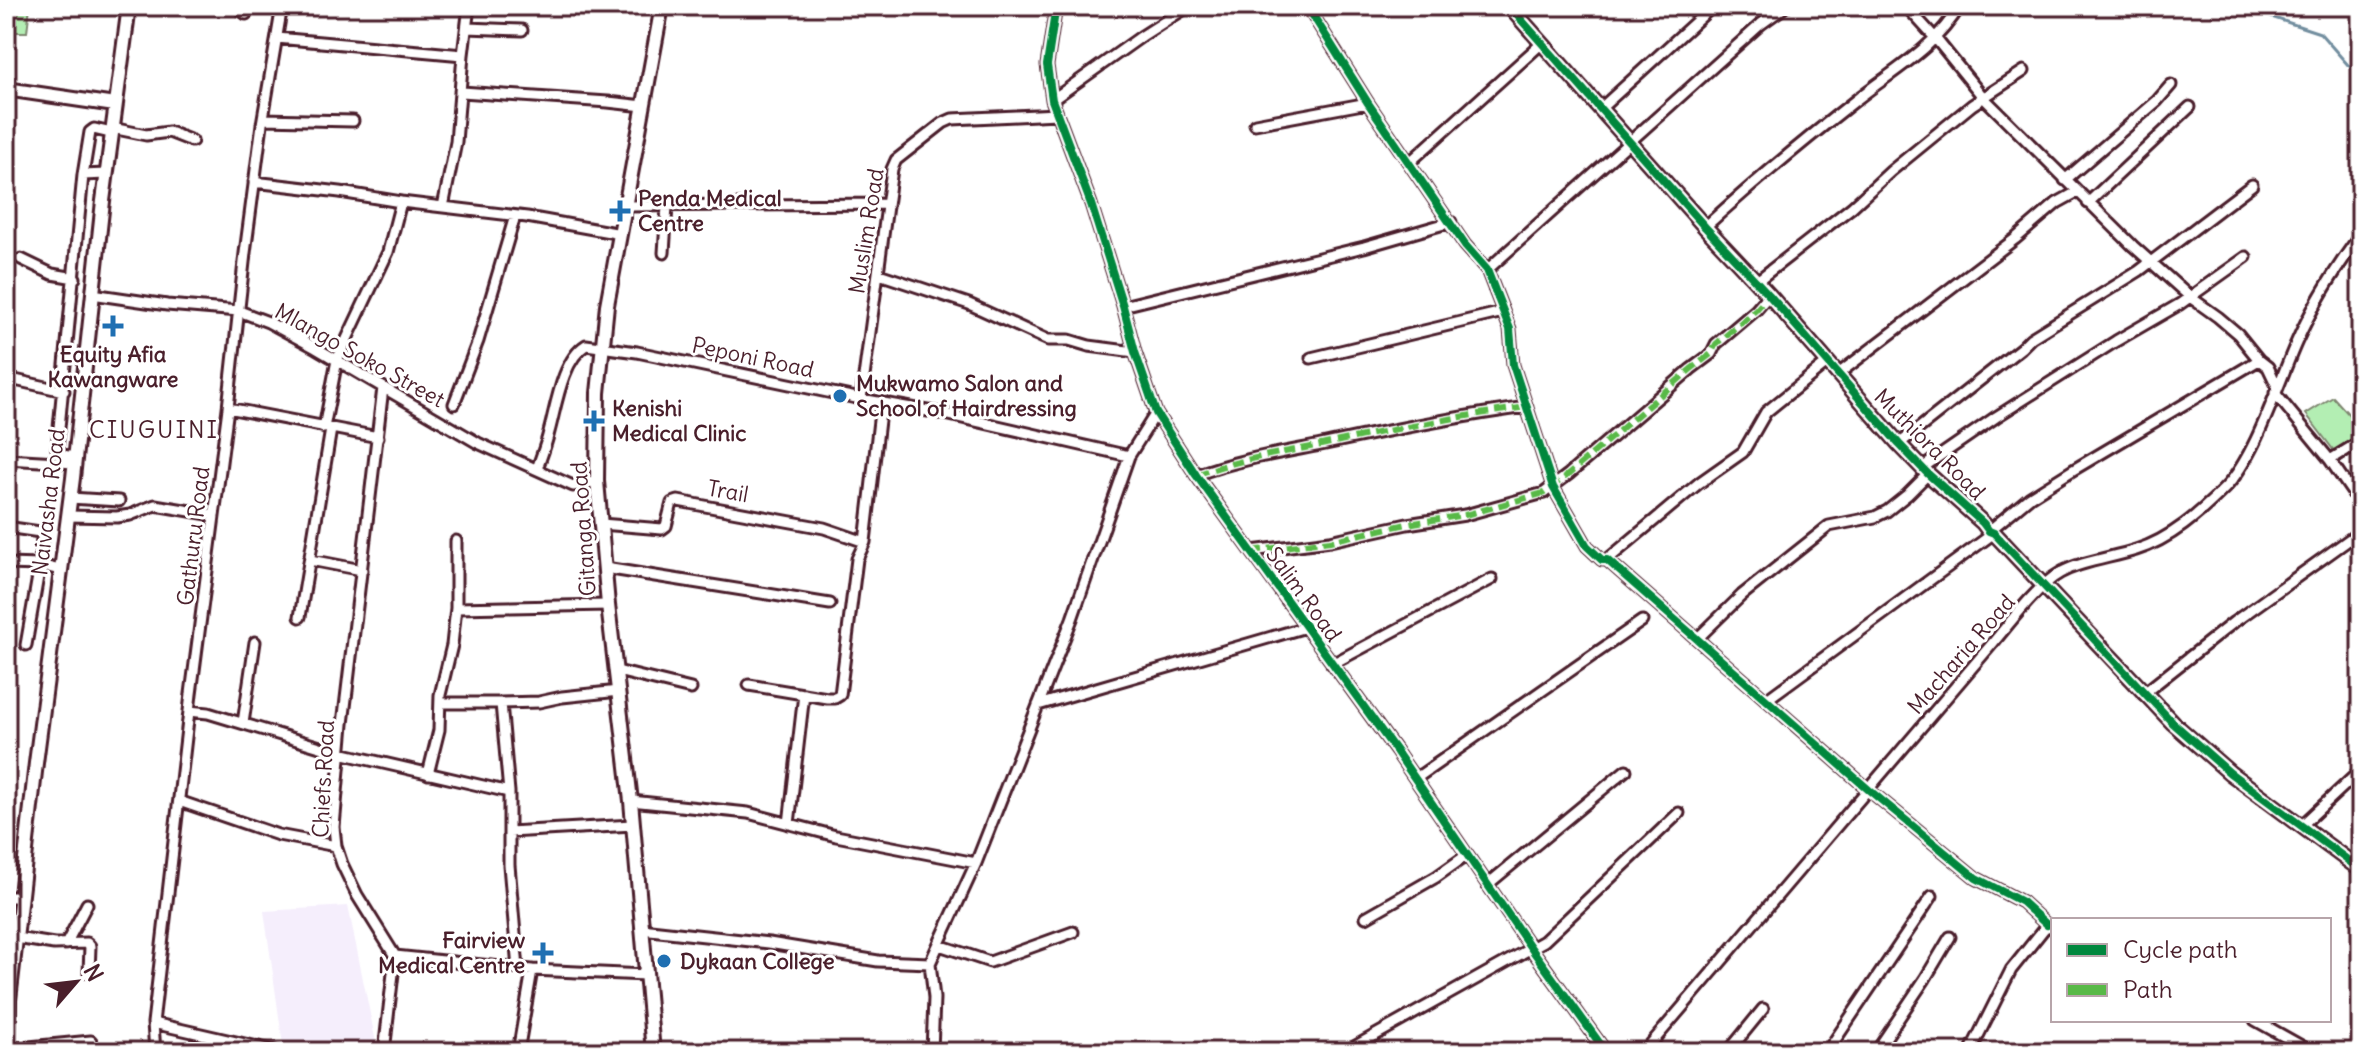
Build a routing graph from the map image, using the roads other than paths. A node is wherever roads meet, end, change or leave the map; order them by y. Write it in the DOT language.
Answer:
graph roads {
  1 [pos="129,6"];
  2 [pos="282,6"];
  3 [pos="469,6"];
  4 [pos="662,6"];
  5 [pos="1056,6"];
  6 [pos="1189,6"];
  7 [pos="1307,6"];
  8 [pos="1713,6"];
  9 [pos="1786,6"];
  10 [pos="1906,6"];
  11 [pos="1960,6"];
  12 [pos="1514,8"];
  13 [pos="467,28"];
  14 [pos="522,30"];
  15 [pos="277,38"];
  16 [pos="1936,39"];
  17 [pos="1541,44"];
  18 [pos="463,55"];
  19 [pos="2024,71"];
  20 [pos="2171,85"];
  21 [pos="6,89"];
  22 [pos="462,92"];
  23 [pos="1983,97"];
  24 [pos="1052,100"];
  25 [pos="1368,103"];
  26 [pos="115,105"];
  27 [pos="644,106"];
  28 [pos="2190,107"];
  29 [pos="1600,109"];
  30 [pos="1057,114"];
  31 [pos="263,119"];
  32 [pos="353,121"];
  33 [pos="1255,124"];
  34 [pos="111,131"];
  35 [pos="192,141"];
  36 [pos="1629,142"];
  37 [pos="1410,162"];
  38 [pos="106,174"];
  39 [pos="83,175"];
  40 [pos="2065,180"];
  41 [pos="254,182"];
  42 [pos="2252,185"];
  43 [pos="2077,192"];
  44 [pos="81,201"];
  45 [pos="103,201"];
  46 [pos="401,202"];
  47 [pos="2088,203"];
  48 [pos="887,204"];
  49 [pos="625,206"];
  50 [pos="667,206"];
  51 [pos="443,207"];
  52 [pos="515,216"];
  53 [pos="1451,222"];
  54 [pos="1705,227"];
  55 [pos="621,234"];
  56 [pos="2361,236"];
  57 [pos="664,253"];
  58 [pos="2246,257"];
  59 [pos="21,259"];
  60 [pos="2151,263"];
  61 [pos="75,265"];
  62 [pos="95,265"];
  63 [pos="1487,270"];
  64 [pos="879,274"];
  65 [pos="75,278"];
  66 [pos="1757,281"];
  67 [pos="1769,295"];
  68 [pos="2190,297"];
  69 [pos="91,300"];
  70 [pos="72,304"];
  71 [pos="1123,306"];
  72 [pos="239,311"];
  73 [pos="1503,312"];
  74 [pos="602,347"];
  75 [pos="1135,352"];
  76 [pos="1311,358"];
  77 [pos="337,360"];
  78 [pos="2259,360"];
  79 [pos="67,363"];
  80 [pos="1827,363"];
  81 [pos="85,364"];
  82 [pos="1837,375"];
  83 [pos="6,378"];
  84 [pos="383,388"];
  85 [pos="2276,389"];
  86 [pos="64,391"];
  87 [pos="861,399"];
  88 [pos="881,403"];
  89 [pos="454,404"];
  90 [pos="62,406"];
  91 [pos="1527,407"];
  92 [pos="80,408"];
  93 [pos="228,408"];
  94 [pos="1156,413"];
  95 [pos="327,429"];
  96 [pos="378,437"];
  97 [pos="2361,441"];
  98 [pos="1899,444"];
  99 [pos="1129,456"];
  100 [pos="6,459"];
  101 [pos="75,460"];
  102 [pos="2330,460"];
  103 [pos="537,469"];
  104 [pos="1925,471"];
  105 [pos="1196,475"];
  106 [pos="597,481"];
  107 [pos="1553,487"];
  108 [pos="70,498"];
  109 [pos="119,501"];
  110 [pos="2361,505"];
  111 [pos="214,515"];
  112 [pos="68,516"];
  113 [pos="601,524"];
  114 [pos="6,527"];
  115 [pos="2361,531"];
  116 [pos="1991,532"];
  117 [pos="456,541"];
  118 [pos="865,542"];
  119 [pos="1251,551"];
  120 [pos="310,560"];
  121 [pos="1607,560"];
  122 [pos="6,564"];
  123 [pos="40,565"];
  124 [pos="605,568"];
  125 [pos="60,570"];
  126 [pos="362,570"];
  127 [pos="1492,579"];
  128 [pos="2045,585"];
  129 [pos="830,604"];
  130 [pos="608,605"];
  131 [pos="456,608"];
  132 [pos="300,617"];
  133 [pos="1642,621"];
  134 [pos="1306,627"];
  135 [pos="1698,638"];
  136 [pos="255,642"];
  137 [pos="26,645"];
  138 [pos="1332,664"];
  139 [pos="617,671"];
  140 [pos="749,685"];
  141 [pos="691,689"];
  142 [pos="619,691"];
  143 [pos="804,694"];
  144 [pos="2143,694"];
  145 [pos="1766,700"];
  146 [pos="441,703"];
  147 [pos="501,703"];
  148 [pos="1038,705"];
  149 [pos="189,711"];
  150 [pos="243,723"];
  151 [pos="340,753"];
  152 [pos="1626,770"];
  153 [pos="2361,770"];
  154 [pos="428,774"];
  155 [pos="1415,779"];
  156 [pos="1869,790"];
  157 [pos="509,792"];
  158 [pos="179,801"];
  159 [pos="631,801"];
  160 [pos="1679,813"];
  161 [pos="789,824"];
  162 [pos="633,825"];
  163 [pos="2301,826"];
  164 [pos="509,832"];
  165 [pos="336,846"];
  166 [pos="1467,855"];
  167 [pos="976,863"];
  168 [pos="2361,870"];
  169 [pos="1487,885"];
  170 [pos="1932,896"];
  171 [pos="6,897"];
  172 [pos="21,897"];
  173 [pos="87,904"];
  174 [pos="1366,917"];
  175 [pos="2050,926"];
  176 [pos="641,929"];
  177 [pos="1073,932"];
  178 [pos="1950,937"];
  179 [pos="16,938"];
  180 [pos="66,944"];
  181 [pos="939,945"];
  182 [pos="1531,948"];
  183 [pos="395,956"];
  184 [pos="10,961"];
  185 [pos="930,963"];
  186 [pos="518,969"];
  187 [pos="532,970"];
  188 [pos="89,973"];
  189 [pos="646,975"];
  190 [pos="1763,1009"];
  191 [pos="2259,1022"];
  192 [pos="153,1023"];
  193 [pos="91,1041"];
  194 [pos="253,1049"];
  195 [pos="8,1051"];
  196 [pos="155,1052"];
  197 [pos="280,1052"];
  198 [pos="384,1052"];
  199 [pos="518,1052"];
  200 [pos="653,1052"];
  201 [pos="932,1052"];
  202 [pos="1345,1052"];
  203 [pos="1606,1052"];
  204 [pos="1644,1052"];
  205 [pos="1728,1052"];
  206 [pos="1827,1052"];
  207 [pos="1876,1052"];
  208 [pos="1970,1052"];
  209 [pos="2312,1052"];
  1 -- 26 [label="main road, Naivasha Road"];
  2 -- 15 [label="street, Gathuru Road"];
  3 -- 13 [label="street"];
  4 -- 27 [label="main road, Gitanga Road"];
  5 -- 24 [label="street"];
  6 -- 24 [label="street"];
  7 -- 25 [label="street"];
  8 -- 29 [label="street"];
  9 -- 36 [label="street"];
  10 -- 16 [label="street"];
  11 -- 16 [label="street"];
  12 -- 17 [label="main road, Muthiora Road"];
  13 -- 14 [label="street"];
  13 -- 18 [label="street"];
  15 -- 18 [label="street"];
  15 -- 31 [label="street, Gathuru Road"];
  16 -- 23 [label="street"];
  16 -- 54 [label="street"];
  17 -- 29 [label="main road, Muthiora Road"];
  17 -- 37 [label="street"];
  18 -- 22 [label="street"];
  19 -- 23 [label="street"];
  20 -- 40 [label="street"];
  21 -- 26 [label="main road"];
  22 -- 27 [label="street"];
  22 -- 51 [label="street"];
  23 -- 40 [label="street"];
  23 -- 66 [label="street"];
  24 -- 30 [label="street"];
  25 -- 33 [label="street"];
  25 -- 37 [label="street"];
  26 -- 34 [label="main road, Naivasha Road"];
  27 -- 49 [label="main road, Gitanga Road"];
  28 -- 47 [label="street"];
  29 -- 36 [label="main road, Muthiora Road"];
  30 -- 48 [label="street, Muslim Road"];
  30 -- 71 [label="street, Salim Road"];
  31 -- 32 [label="street"];
  31 -- 41 [label="street, Gathuru Road"];
  34 -- 35 [label="street"];
  34 -- 38 [label="main road, Naivasha Road"];
  34 -- 39 [label="street"];
  36 -- 54 [label="main road, Muthiora Road"];
  36 -- 63 [label="street"];
  37 -- 53 [label="street"];
  38 -- 39 [label="street"];
  38 -- 45 [label="main road, Naivasha Road"];
  39 -- 44 [label="street"];
  40 -- 43 [label="street"];
  41 -- 46 [label="street"];
  41 -- 72 [label="street, Gathuru Road"];
  42 -- 60 [label="street"];
  43 -- 47 [label="street"];
  43 -- 82 [label="street"];
  44 -- 45 [label="street"];
  44 -- 61 [label="street"];
  45 -- 62 [label="main road, Naivasha Road"];
  46 -- 51 [label="street"];
  46 -- 77 [label="street"];
  47 -- 60 [label="street"];
  48 -- 50 [label="street"];
  48 -- 64 [label="street, Muslim Road"];
  49 -- 50 [label="street"];
  49 -- 55 [label="main road, Gitanga Road"];
  50 -- 57 [label="street"];
  51 -- 52 [label="street"];
  52 -- 55 [label="street"];
  52 -- 89 [label="street"];
  53 -- 63 [label="street"];
  53 -- 71 [label="street"];
  54 -- 66 [label="main road, Muthiora Road"];
  55 -- 74 [label="main road, Gitanga Road"];
  56 -- 85 [label="street, Macharia Road"];
  58 -- 68 [label="street"];
  59 -- 65 [label="street"];
  60 -- 68 [label="street"];
  60 -- 98 [label="street"];
  61 -- 62 [label="street"];
  61 -- 65 [label="street"];
  62 -- 69 [label="main road, Naivasha Road"];
  63 -- 73 [label="street"];
  64 -- 75 [label="street"];
  64 -- 87 [label="street, Muslim Road"];
  65 -- 70 [label="street"];
  66 -- 67 [label="main road, Muthiora Road"];
  67 -- 80 [label="main road, Muthiora Road"];
  67 -- 107 [label="street"];
  68 -- 78 [label="street"];
  68 -- 104 [label="street"];
  69 -- 70 [label="street, Mlango Soko Street"];
  69 -- 72 [label="street, Mlango Soko Street"];
  69 -- 81 [label="main road, Naivasha Road"];
  70 -- 79 [label="street"];
  71 -- 75 [label="street, Salim Road"];
  72 -- 77 [label="street, Mlango Soko Street"];
  72 -- 93 [label="street, Gathuru Road"];
  73 -- 76 [label="street"];
  73 -- 91 [label="street"];
  74 -- 87 [label="street, Peponi Road"];
  74 -- 103 [label="street"];
  74 -- 106 [label="main road, Gitanga Road"];
  75 -- 94 [label="street, Salim Road"];
  77 -- 84 [label="street, Mlango Soko Street"];
  77 -- 95 [label="street"];
  78 -- 85 [label="street"];
  78 -- 116 [label="street"];
  79 -- 81 [label="street"];
  79 -- 86 [label="street"];
  80 -- 82 [label="main road, Muthiora Road"];
  80 -- 121 [label="street"];
  81 -- 92 [label="main road, Naivasha Road"];
  82 -- 98 [label="main road, Muthiora Road"];
  83 -- 86 [label="street"];
  84 -- 96 [label="street, Chiefs Road"];
  84 -- 103 [label="street, Mlango Soko Street"];
  85 -- 102 [label="street"];
  85 -- 128 [label="street, Macharia Road"];
  86 -- 90 [label="street"];
  87 -- 88 [label="street, Peponi Road"];
  88 -- 99 [label="street, Peponi Road"];
  88 -- 118 [label="street"];
  90 -- 92 [label="street"];
  90 -- 101 [label="street"];
  91 -- 105 [label="street"];
  91 -- 107 [label="street"];
  92 -- 101 [label="main road, Naivasha Road"];
  93 -- 95 [label="street"];
  93 -- 111 [label="street, Gathuru Road"];
  94 -- 99 [label="street"];
  94 -- 105 [label="street, Salim Road"];
  95 -- 96 [label="street"];
  95 -- 120 [label="street"];
  96 -- 126 [label="street, Chiefs Road"];
  97 -- 102 [label="street"];
  98 -- 104 [label="main road, Muthiora Road"];
  99 -- 148 [label="street"];
  100 -- 101 [label="street"];
  101 -- 108 [label="main road, Naivasha Road"];
  102 -- 110 [label="street"];
  103 -- 106 [label="street, Mlango Soko Street"];
  104 -- 116 [label="main road, Muthiora Road"];
  104 -- 135 [label="street"];
  105 -- 119 [label="street, Salim Road"];
  106 -- 113 [label="main road, Gitanga Road"];
  107 -- 119 [label="street"];
  107 -- 121 [label="street"];
  108 -- 109 [label="street"];
  108 -- 112 [label="main road, Naivasha Road"];
  111 -- 112 [label="street"];
  111 -- 149 [label="street, Gathuru Road"];
  112 -- 125 [label="main road, Naivasha Road"];
  113 -- 118 [label="street, Trail"];
  113 -- 124 [label="main road, Gitanga Road"];
  114 -- 123 [label="street"];
  115 -- 144 [label="street"];
  116 -- 128 [label="main road, Muthiora Road"];
  116 -- 145 [label="street"];
  117 -- 131 [label="street"];
  118 -- 143 [label="street"];
  119 -- 134 [label="street, Salim Road"];
  120 -- 126 [label="street"];
  120 -- 132 [label="street"];
  121 -- 135 [label="street"];
  122 -- 123 [label="street"];
  123 -- 125 [label="street"];
  123 -- 137 [label="street"];
  124 -- 129 [label="street"];
  124 -- 130 [label="main road, Gitanga Road"];
  125 -- 172 [label="main road, Naivasha Road"];
  126 -- 151 [label="street, Chiefs Road"];
  127 -- 138 [label="street"];
  128 -- 144 [label="main road, Muthiora Road"];
  128 -- 156 [label="street, Macharia Road"];
  130 -- 131 [label="street"];
  130 -- 139 [label="main road, Gitanga Road"];
  131 -- 146 [label="street"];
  133 -- 155 [label="street"];
  134 -- 138 [label="street, Salim Road"];
  134 -- 148 [label="street"];
  135 -- 145 [label="street"];
  136 -- 150 [label="street"];
  138 -- 155 [label="street, Salim Road"];
  139 -- 141 [label="street"];
  139 -- 142 [label="main road, Gitanga Road"];
  140 -- 143 [label="street"];
  142 -- 147 [label="street"];
  142 -- 159 [label="main road, Gitanga Road"];
  143 -- 161 [label="street"];
  144 -- 163 [label="main road, Muthiora Road"];
  145 -- 156 [label="street"];
  146 -- 147 [label="street"];
  146 -- 154 [label="street"];
  147 -- 157 [label="street"];
  148 -- 167 [label="street"];
  149 -- 150 [label="street"];
  149 -- 158 [label="street, Gathuru Road"];
  150 -- 151 [label="street"];
  151 -- 154 [label="street"];
  151 -- 165 [label="street, Chiefs Road"];
  152 -- 169 [label="street"];
  153 -- 163 [label="street"];
  154 -- 157 [label="street"];
  155 -- 166 [label="street, Salim Road"];
  156 -- 175 [label="street"];
  156 -- 204 [label="street, Macharia Road"];
  157 -- 164 [label="street"];
  158 -- 165 [label="street"];
  158 -- 192 [label="street, Gathuru Road"];
  159 -- 161 [label="street"];
  159 -- 162 [label="main road, Gitanga Road"];
  160 -- 182 [label="street"];
  161 -- 167 [label="street"];
  162 -- 164 [label="street"];
  162 -- 176 [label="main road, Gitanga Road"];
  163 -- 168 [label="main road, Muthiora Road"];
  164 -- 186 [label="street"];
  165 -- 183 [label="street, Chiefs Road"];
  166 -- 169 [label="street, Salim Road"];
  166 -- 174 [label="street"];
  167 -- 181 [label="street"];
  169 -- 182 [label="street, Salim Road"];
  170 -- 206 [label="street"];
  171 -- 172 [label="street"];
  172 -- 179 [label="main road, Naivasha Road"];
  173 -- 180 [label="street"];
  175 -- 208 [label="street"];
  176 -- 185 [label="street"];
  176 -- 189 [label="main road, Gitanga Road"];
  177 -- 181 [label="street"];
  178 -- 207 [label="street"];
  179 -- 180 [label="street"];
  179 -- 184 [label="main road, Naivasha Road"];
  180 -- 188 [label="street"];
  181 -- 185 [label="street"];
  182 -- 202 [label="street"];
  182 -- 203 [label="street, Salim Road"];
  183 -- 186 [label="street"];
  183 -- 198 [label="street"];
  184 -- 195 [label="main road, Naivasha Road"];
  185 -- 201 [label="street"];
  186 -- 187 [label="street"];
  187 -- 189 [label="street"];
  187 -- 199 [label="street"];
  189 -- 200 [label="main road, Gitanga Road"];
  190 -- 205 [label="street"];
  191 -- 209 [label="street"];
  192 -- 194 [label="street"];
  192 -- 196 [label="street, Gathuru Road"];
  193 -- 195 [label="street"];
  194 -- 197 [label="street"];
}
